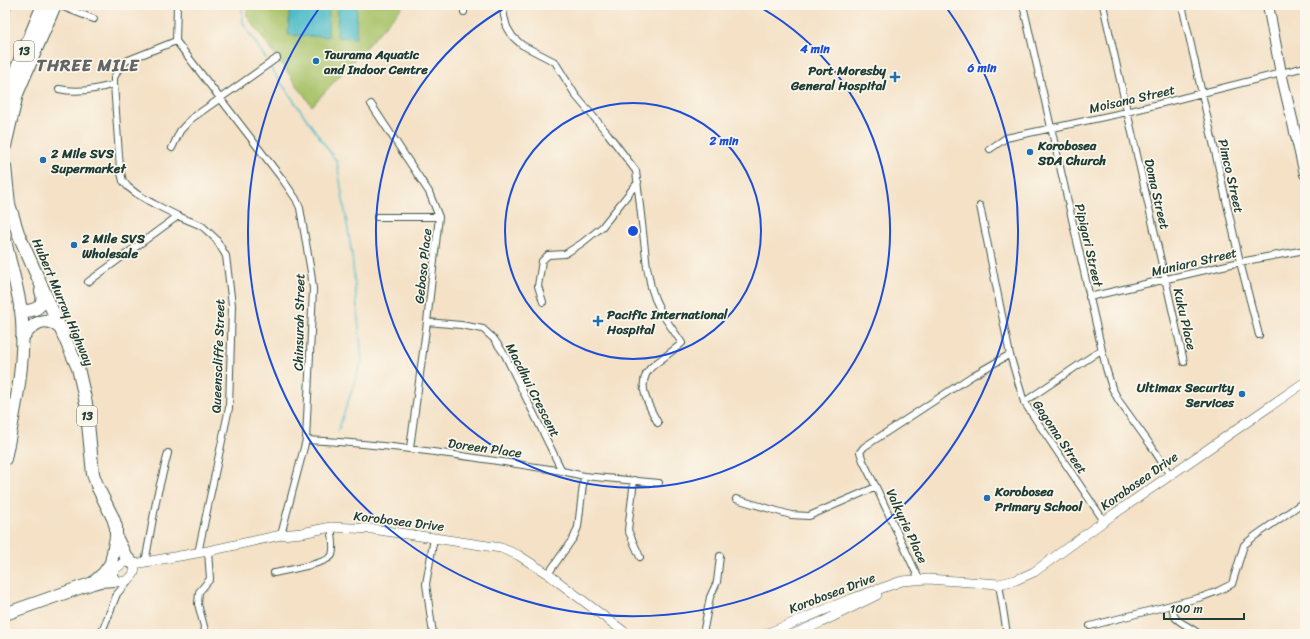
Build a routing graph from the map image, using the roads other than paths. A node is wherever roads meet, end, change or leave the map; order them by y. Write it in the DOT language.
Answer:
graph roads {
  1 [pos="43,5"];
  2 [pos="55,5"];
  3 [pos="58,5"];
  4 [pos="177,5"];
  5 [pos="464,5"];
  6 [pos="503,5"];
  7 [pos="1023,5"];
  8 [pos="1103,5"];
  9 [pos="1182,5"];
  10 [pos="1268,5"];
  11 [pos="464,12"];
  12 [pos="94,19"];
  13 [pos="176,41"];
  14 [pos="276,58"];
  15 [pos="1305,67"];
  16 [pos="1281,73"];
  17 [pos="114,84"];
  18 [pos="59,90"];
  19 [pos="1201,94"];
  20 [pos="5,96"];
  21 [pos="220,98"];
  22 [pos="371,104"];
  23 [pos="1127,112"];
  24 [pos="1051,129"];
  25 [pos="5,146"];
  26 [pos="172,148"];
  27 [pos="1302,148"];
  28 [pos="990,149"];
  29 [pos="5,167"];
  30 [pos="1305,174"];
  31 [pos="638,182"];
  32 [pos="980,206"];
  33 [pos="178,216"];
  34 [pos="377,217"];
  35 [pos="439,217"];
  36 [pos="5,240"];
  37 [pos="1305,250"];
  38 [pos="1240,262"];
  39 [pos="32,267"];
  40 [pos="1165,281"];
  41 [pos="88,282"];
  42 [pos="1089,297"];
  43 [pos="543,302"];
  44 [pos="20,308"];
  45 [pos="428,322"];
  46 [pos="62,330"];
  47 [pos="1259,335"];
  48 [pos="22,338"];
  49 [pos="1101,350"];
  50 [pos="1010,356"];
  51 [pos="1184,362"];
  52 [pos="1305,382"];
  53 [pos="1024,402"];
  54 [pos="658,423"];
  55 [pos="306,440"];
  56 [pos="410,448"];
  57 [pos="168,453"];
  58 [pos="5,459"];
  59 [pos="562,471"];
  60 [pos="1170,475"];
  61 [pos="584,476"];
  62 [pos="634,480"];
  63 [pos="659,483"];
  64 [pos="876,487"];
  65 [pos="736,499"];
  66 [pos="1305,501"];
  67 [pos="1104,521"];
  68 [pos="331,527"];
  69 [pos="281,535"];
  70 [pos="116,537"];
  71 [pos="434,538"];
  72 [pos="208,551"];
  73 [pos="198,553"];
  74 [pos="720,556"];
  75 [pos="640,557"];
  76 [pos="144,563"];
  77 [pos="132,570"];
  78 [pos="274,573"];
  79 [pos="548,574"];
  80 [pos="919,579"];
  81 [pos="909,580"];
  82 [pos="115,581"];
  83 [pos="93,583"];
  84 [pos="999,584"];
  85 [pos="117,594"];
  86 [pos="1172,605"];
  87 [pos="5,614"];
  88 [pos="1090,626"];
  89 [pos="101,634"];
  90 [pos="206,634"];
  91 [pos="433,634"];
  92 [pos="627,634"];
  93 [pos="703,634"];
  94 [pos="766,634"];
  95 [pos="794,634"];
  96 [pos="1007,634"];
  97 [pos="1199,634"];
  1 -- 20 [label="highway, 13"];
  2 -- 25 [label="highway, 13"];
  3 -- 12 [label="street"];
  4 -- 13 [label="street"];
  5 -- 11 [label="street"];
  6 -- 31 [label="street"];
  7 -- 24 [label="street, Pipigari Street"];
  8 -- 23 [label="street, Doma Street"];
  9 -- 19 [label="street, Pimco Street"];
  10 -- 16 [label="main road"];
  13 -- 17 [label="street, Queenscliffe Street"];
  13 -- 21 [label="street, Chinsurah Street"];
  14 -- 21 [label="street"];
  15 -- 16 [label="street, Moisana Street"];
  16 -- 19 [label="street, Moisana Street"];
  16 -- 27 [label="main road"];
  17 -- 18 [label="street"];
  17 -- 33 [label="street, Queenscliffe Street"];
  19 -- 23 [label="street, Moisana Street"];
  19 -- 38 [label="street, Pimco Street"];
  21 -- 26 [label="street"];
  21 -- 55 [label="street, Chinsurah Street"];
  22 -- 35 [label="street, Geboso Place"];
  23 -- 24 [label="street, Moisana Street"];
  23 -- 40 [label="street, Doma Street"];
  24 -- 28 [label="street, Moisana Street"];
  24 -- 42 [label="street, Pipigari Street"];
  27 -- 30 [label="main road"];
  29 -- 39 [label="highway, Hubert Murray Highway / 13"];
  31 -- 43 [label="street"];
  31 -- 54 [label="street"];
  32 -- 50 [label="street"];
  33 -- 41 [label="street"];
  33 -- 73 [label="street, Queenscliffe Street"];
  34 -- 35 [label="street"];
  35 -- 45 [label="street, Geboso Place"];
  36 -- 44 [label="highway"];
  37 -- 38 [label="street, Muniara Street"];
  38 -- 40 [label="street, Muniara Street"];
  38 -- 47 [label="street, Pimco Street"];
  39 -- 44 [label="highway"];
  39 -- 46 [label="highway, Hubert Murray Highway / 13"];
  40 -- 42 [label="street, Muniara Street"];
  40 -- 51 [label="street, Kuku Place"];
  42 -- 49 [label="street, Pipigari Street"];
  44 -- 48 [label="highway"];
  45 -- 56 [label="street, Geboso Place"];
  45 -- 59 [label="street, Macdhui Crescent"];
  46 -- 48 [label="highway"];
  46 -- 70 [label="highway, Hubert Murray Highway / 13"];
  48 -- 58 [label="highway"];
  49 -- 53 [label="street, Gagoma Street"];
  49 -- 60 [label="street, Pipigari Street"];
  50 -- 53 [label="street"];
  50 -- 64 [label="street"];
  52 -- 60 [label="main road, Korobosea Drive"];
  53 -- 67 [label="street, Gagoma Street"];
  55 -- 56 [label="street, Doreen Place"];
  55 -- 69 [label="street, Chinsurah Street"];
  56 -- 59 [label="street, Doreen Place"];
  57 -- 76 [label="street"];
  59 -- 61 [label="street, Doreen Place"];
  60 -- 67 [label="main road, Korobosea Drive"];
  61 -- 62 [label="street, Doreen Place"];
  61 -- 79 [label="street"];
  62 -- 63 [label="street, Doreen Place"];
  62 -- 75 [label="street"];
  64 -- 65 [label="street, Valkyrie Place"];
  64 -- 80 [label="street, Valkyrie Place"];
  66 -- 86 [label="street"];
  67 -- 84 [label="main road, Korobosea Drive"];
  68 -- 69 [label="main road, Korobosea Drive"];
  68 -- 71 [label="main road, Korobosea Drive"];
  68 -- 78 [label="street"];
  69 -- 72 [label="main road, Korobosea Drive"];
  70 -- 77 [label="highway"];
  70 -- 83 [label="highway, Hubert Murray Highway / 13"];
  71 -- 79 [label="main road, Korobosea Drive"];
  71 -- 91 [label="street"];
  72 -- 73 [label="main road, Korobosea Drive"];
  72 -- 90 [label="street"];
  73 -- 76 [label="main road, Korobosea Drive"];
  74 -- 93 [label="street"];
  76 -- 77 [label="main road, Korobosea Drive"];
  77 -- 82 [label="main road, Korobosea Drive"];
  77 -- 82 [label="main road"];
  77 -- 85 [label="street"];
  79 -- 92 [label="main road, Korobosea Drive"];
  80 -- 81 [label="main road, Korobosea Drive"];
  80 -- 84 [label="main road, Korobosea Drive"];
  81 -- 94 [label="main road, Korobosea Drive"];
  81 -- 95 [label="main road, Korobosea Drive"];
  82 -- 83 [label="highway"];
  82 -- 85 [label="street"];
  83 -- 87 [label="highway, Hubert Murray Highway / 13"];
  84 -- 96 [label="street"];
  85 -- 89 [label="street"];
  86 -- 88 [label="street"];
  86 -- 97 [label="street"];
}
